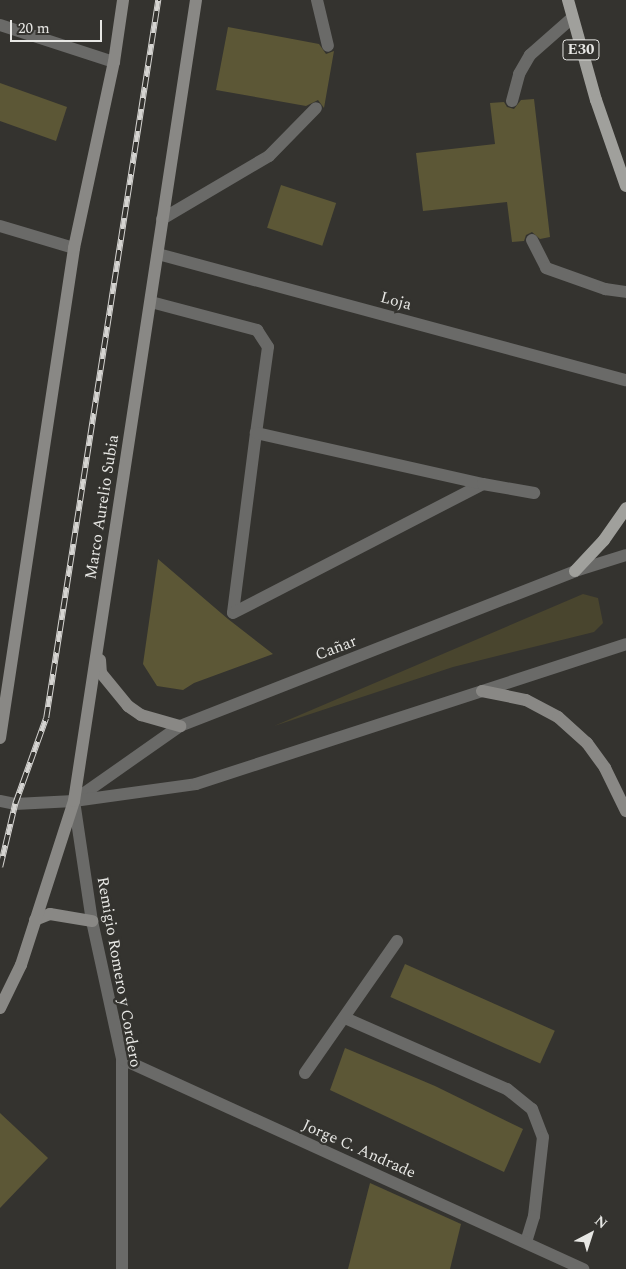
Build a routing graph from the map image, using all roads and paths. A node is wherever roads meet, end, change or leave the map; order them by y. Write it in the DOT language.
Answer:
graph roads {
  1 [pos="123,0"];
  2 [pos="196,0"];
  3 [pos="317,0"];
  4 [pos="568,0"];
  5 [pos="572,18"];
  6 [pos="0,25"];
  7 [pos="328,46"];
  8 [pos="114,62"];
  9 [pos="512,101"];
  10 [pos="316,108"];
  11 [pos="626,186"];
  12 [pos="162,219"];
  13 [pos="0,226"];
  14 [pos="532,240"];
  15 [pos="74,248"];
  16 [pos="158,254"];
  17 [pos="626,292"];
  18 [pos="151,302"];
  19 [pos="626,380"];
  20 [pos="256,433"];
  21 [pos="483,484"];
  22 [pos="534,493"];
  23 [pos="626,508"];
  24 [pos="626,555"];
  25 [pos="576,571"];
  26 [pos="626,644"];
  27 [pos="99,646"];
  28 [pos="482,691"];
  29 [pos="180,726"];
  30 [pos="0,738"];
  31 [pos="0,801"];
  32 [pos="74,801"];
  33 [pos="626,812"];
  34 [pos="35,920"];
  35 [pos="92,921"];
  36 [pos="397,941"];
  37 [pos="0,1008"];
  38 [pos="345,1018"];
  39 [pos="122,1059"];
  40 [pos="305,1073"];
  41 [pos="526,1242"];
  42 [pos="122,1269"];
  43 [pos="583,1269"];
  1 -- 8 [label="main road"];
  2 -- 12 [label="main road, Marco Aurelio Subia"];
  3 -- 7 [label="street"];
  4 -- 5 [label="main road, E30"];
  5 -- 9 [label="street"];
  5 -- 11 [label="main road, E30"];
  6 -- 8 [label="street"];
  8 -- 15 [label="main road"];
  10 -- 12 [label="street"];
  12 -- 16 [label="main road, Marco Aurelio Subia"];
  13 -- 15 [label="street"];
  14 -- 17 [label="street"];
  15 -- 30 [label="main road"];
  16 -- 18 [label="main road, Marco Aurelio Subia"];
  16 -- 19 [label="street, Loja"];
  18 -- 20 [label="street"];
  18 -- 27 [label="main road, Marco Aurelio Subia"];
  20 -- 21 [label="street"];
  20 -- 21 [label="street"];
  21 -- 22 [label="street"];
  23 -- 25 [label="main road"];
  24 -- 25 [label="street, Cañar"];
  25 -- 29 [label="street, Cañar"];
  26 -- 28 [label="street"];
  27 -- 29 [label="main road"];
  27 -- 32 [label="main road, Marco Aurelio Subia"];
  28 -- 32 [label="street"];
  28 -- 33 [label="main road"];
  29 -- 32 [label="street, Cañar"];
  31 -- 32 [label="street"];
  32 -- 34 [label="main road, Marco Aurelio Subia"];
  32 -- 35 [label="street, Remigio Romero y Cordero"];
  34 -- 35 [label="main road"];
  34 -- 37 [label="main road, Marco Aurelio Subia"];
  35 -- 39 [label="street, Remigio Romero y Cordero"];
  36 -- 38 [label="street"];
  38 -- 40 [label="street"];
  38 -- 41 [label="street"];
  39 -- 41 [label="street, Jorge C. Andrade"];
  39 -- 42 [label="street, Remigio Romero y Cordero"];
  41 -- 43 [label="street, Jorge C. Andrade"];
}
